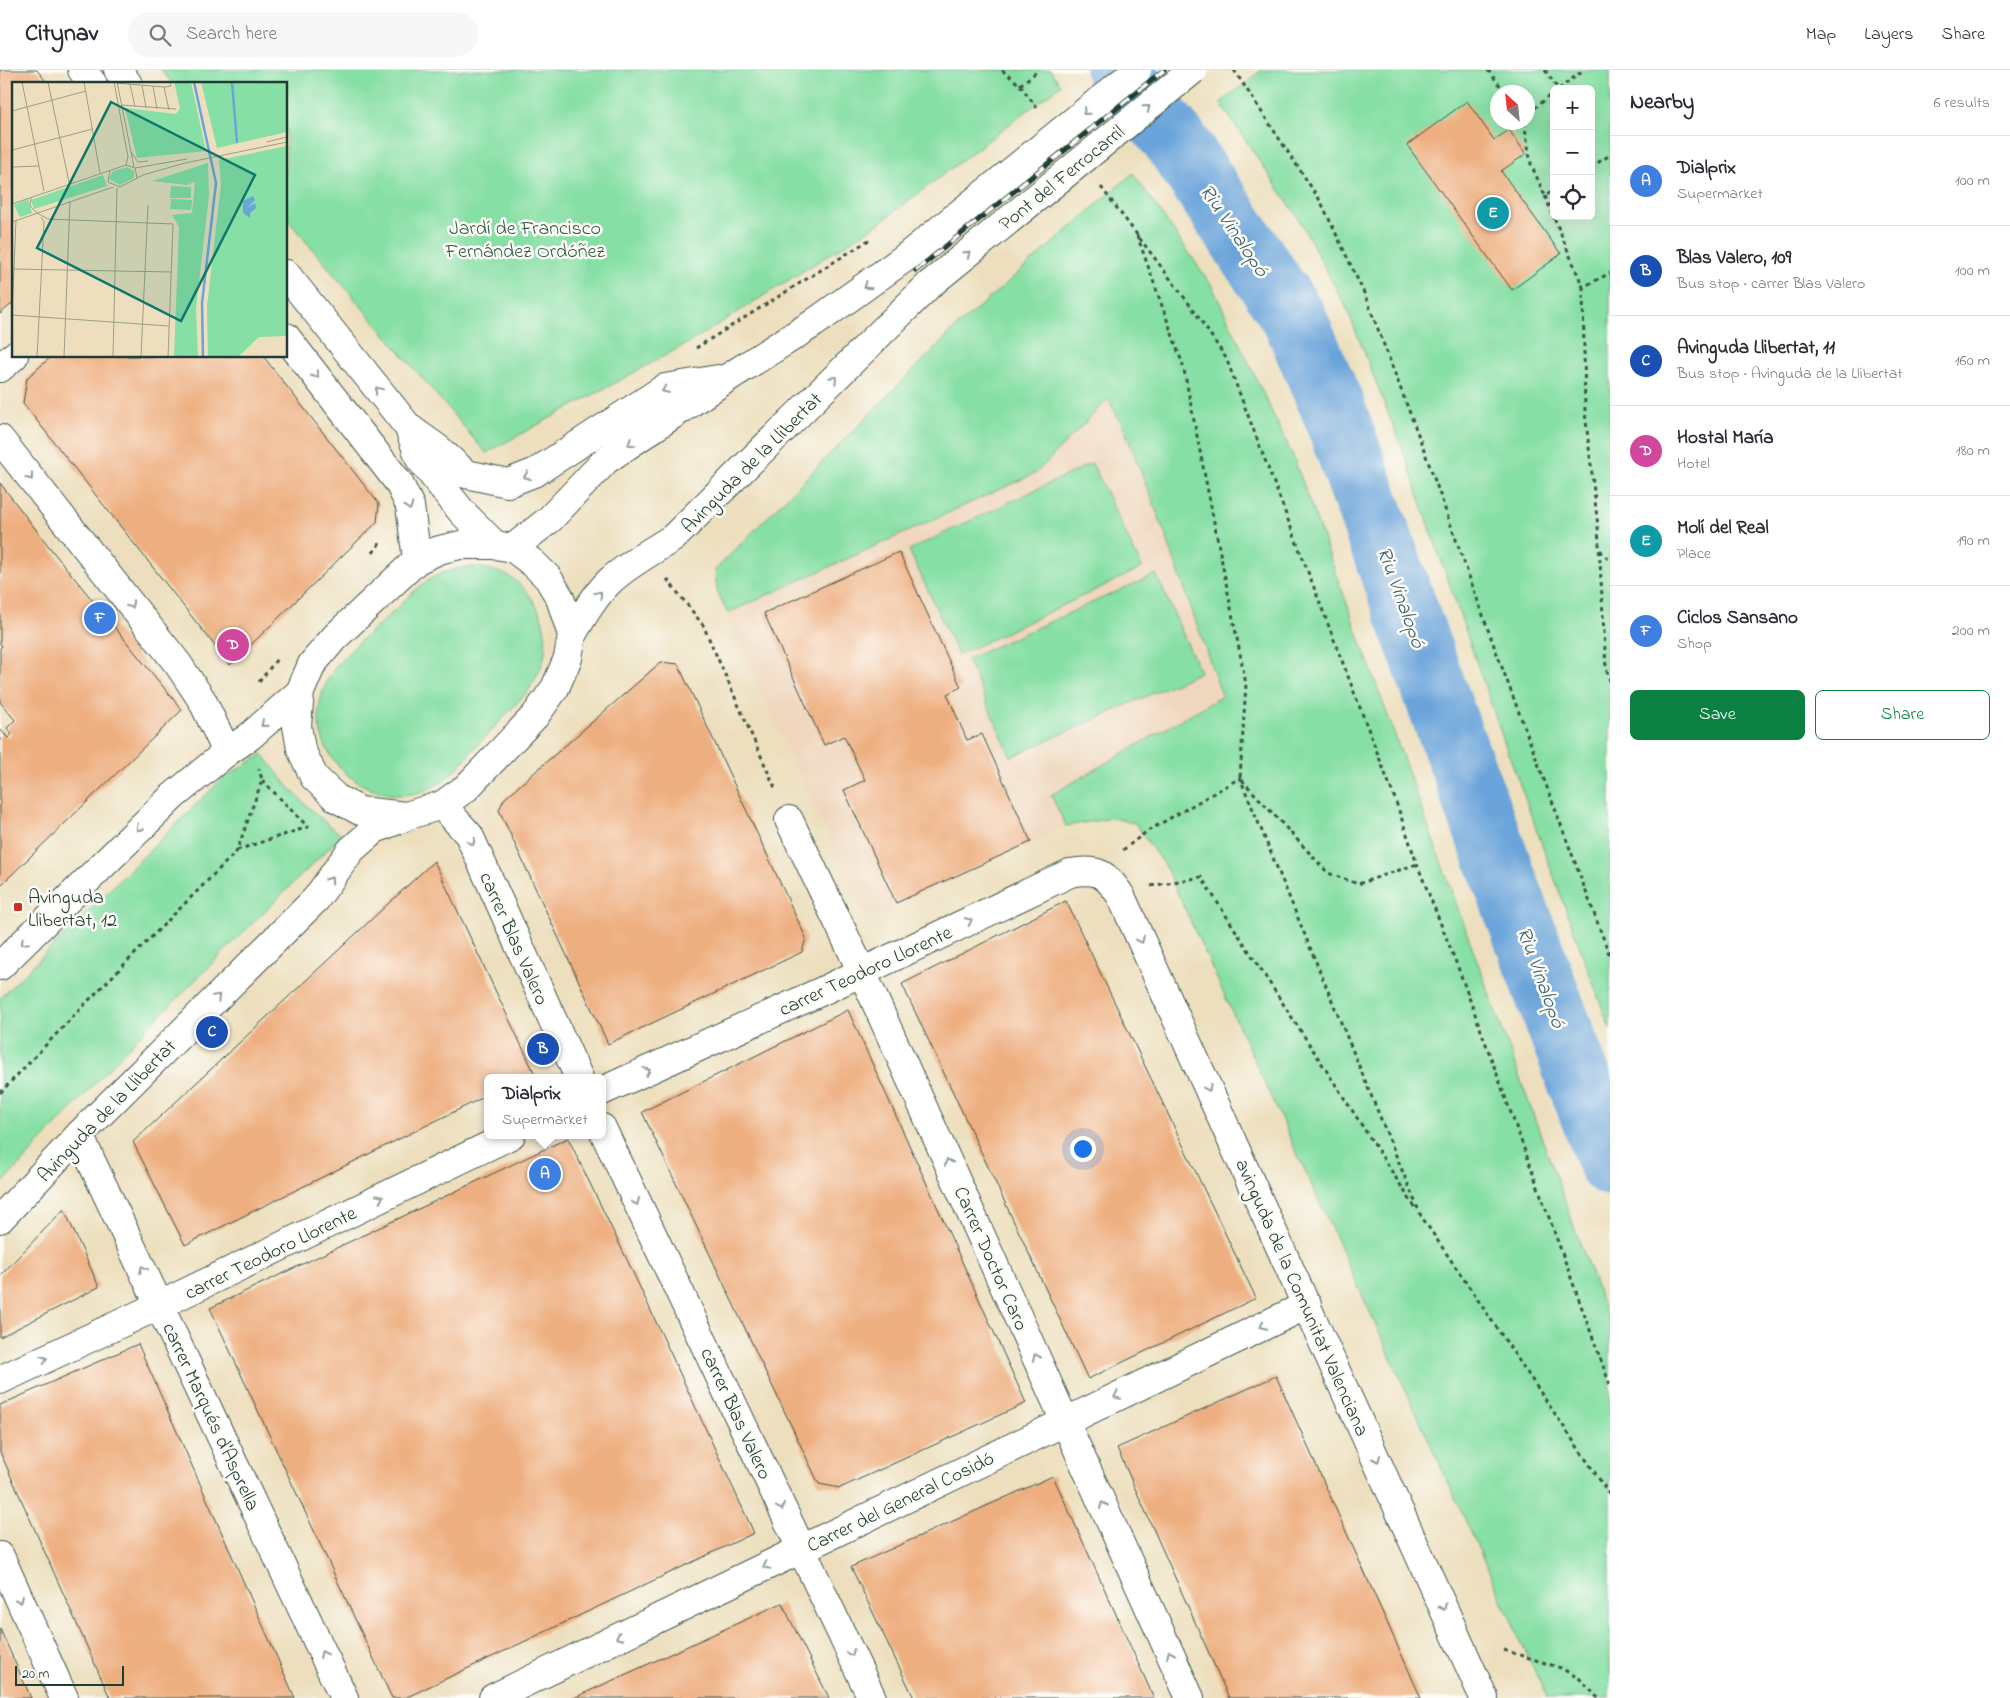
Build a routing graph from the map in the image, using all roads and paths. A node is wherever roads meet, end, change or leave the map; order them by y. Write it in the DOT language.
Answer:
graph roads {
  1 [pos="82,70"];
  2 [pos="118,70"];
  3 [pos="1002,70"];
  4 [pos="1039,70"];
  5 [pos="1137,70"];
  6 [pos="1193,70"];
  7 [pos="1234,70"];
  8 [pos="1488,70"];
  9 [pos="1545,70"];
  10 [pos="1584,70"];
  11 [pos="91,82"];
  12 [pos="127,82"];
  13 [pos="1020,85"];
  14 [pos="1500,85"];
  15 [pos="1556,85"];
  16 [pos="1564,85"];
  17 [pos="1026,96"];
  18 [pos="1550,96"];
  19 [pos="1535,108"];
  20 [pos="1525,130"];
  21 [pos="1610,155"];
  22 [pos="1595,164"];
  23 [pos="1550,193"];
  24 [pos="1545,196"];
  25 [pos="1110,197"];
  26 [pos="1136,232"];
  27 [pos="876,236"];
  28 [pos="1610,274"];
  29 [pos="288,277"];
  30 [pos="929,285"];
  31 [pos="1583,286"];
  32 [pos="288,340"];
  33 [pos="690,351"];
  34 [pos="12,358"];
  35 [pos="0,368"];
  36 [pos="729,377"];
  37 [pos="408,428"];
  38 [pos="0,439"];
  39 [pos="385,535"];
  40 [pos="504,546"];
  41 [pos="1599,550"];
  42 [pos="369,558"];
  43 [pos="417,560"];
  44 [pos="1610,561"];
  45 [pos="664,576"];
  46 [pos="572,635"];
  47 [pos="282,652"];
  48 [pos="1610,681"];
  49 [pos="256,688"];
  50 [pos="300,692"];
  51 [pos="250,736"];
  52 [pos="227,752"];
  53 [pos="1240,778"];
  54 [pos="262,780"];
  55 [pos="442,805"];
  56 [pos="406,816"];
  57 [pos="789,820"];
  58 [pos="1146,832"];
  59 [pos="237,851"];
  60 [pos="1417,864"];
  61 [pos="1150,886"];
  62 [pos="1120,896"];
  63 [pos="1610,956"];
  64 [pos="0,966"];
  65 [pos="862,972"];
  66 [pos="577,1074"];
  67 [pos="606,1089"];
  68 [pos="0,1093"];
  69 [pos="79,1134"];
  70 [pos="606,1136"];
  71 [pos="503,1139"];
  72 [pos="1421,1216"];
  73 [pos="0,1220"];
  74 [pos="160,1305"];
  75 [pos="1307,1305"];
  76 [pos="0,1380"];
  77 [pos="1610,1386"];
  78 [pos="1065,1421"];
  79 [pos="1610,1495"];
  80 [pos="802,1548"];
  81 [pos="0,1556"];
  82 [pos="1504,1650"];
  83 [pos="64,1698"];
  84 [pos="344,1698"];
  85 [pos="493,1698"];
  86 [pos="872,1698"];
  87 [pos="1190,1698"];
  88 [pos="1484,1698"];
  89 [pos="1598,1698"];
  1 -- 11 [label="main road"];
  2 -- 12 [label="main road"];
  3 -- 13 [label="path"];
  4 -- 13 [label="path"];
  5 -- 36 [label="main road, Pont del Ferrocarril, one-way, bridge"];
  30 -- 6 [label="main road, Pont del Ferrocarril, one-way, bridge"];
  7 -- 63 [label="path"];
  8 -- 14 [label="path"];
  9 -- 15 [label="path"];
  10 -- 16 [label="path"];
  13 -- 17 [label="path"];
  18 -- 19 [label="path"];
  20 -- 24 [label="path"];
  21 -- 22 [label="path"];
  23 -- 24 [label="path"];
  24 -- 31 [label="path"];
  25 -- 26 [label="path"];
  26 -- 53 [label="path"];
  26 -- 60 [label="path"];
  27 -- 33 [label="path"];
  28 -- 31 [label="path"];
  37 -- 29 [label="main road, one-way"];
  46 -- 30 [label="main road, Avinguda de la Llibertat, one-way"];
  31 -- 41 [label="path"];
  32 -- 43 [label="main road, one-way"];
  34 -- 35 [label="main road"];
  36 -- 37 [label="main road, one-way"];
  36 -- 40 [label="main road, one-way"];
  37 -- 40 [label="main road"];
  38 -- 52 [label="main road, one-way"];
  39 -- 42 [label="path"];
  40 -- 43 [label="main road"];
  40 -- 46 [label="main road"];
  41 -- 44 [label="path"];
  41 -- 48 [label="path"];
  43 -- 50 [label="main road"];
  45 -- 57 [label="path"];
  46 -- 55 [label="main road, Avinguda de la Llibertat"];
  47 -- 49 [label="path"];
  50 -- 51 [label="main road, one-way"];
  50 -- 56 [label="main road"];
  51 -- 52 [label="main road"];
  51 -- 54 [label="path"];
  52 -- 64 [label="main road, one-way"];
  53 -- 58 [label="path"];
  53 -- 60 [label="path"];
  53 -- 72 [label="path"];
  54 -- 59 [label="path"];
  54 -- 59 [label="path"];
  55 -- 56 [label="main road, Avinguda de la Llibertat"];
  55 -- 66 [label="main road, carrer Blas Valero, one-way"];
  69 -- 56 [label="main road, Avinguda de la Llibertat, one-way"];
  57 -- 65 [label="main road, Carrer Doctor Caro"];
  59 -- 68 [label="path"];
  60 -- 77 [label="path"];
  61 -- 72 [label="path"];
  65 -- 62 [label="main road, carrer Teodoro Llorente, one-way"];
  62 -- 75 [label="main road, avinguda de la Comunitat Valenciana, one-way"];
  67 -- 65 [label="main road, carrer Teodoro Llorente, one-way"];
  78 -- 65 [label="main road, Carrer Doctor Caro, one-way"];
  69 -- 73 [label="main road, Avinguda de la Llibertat"];
  74 -- 69 [label="main road, carrer Marqués d'Asprella, one-way"];
  70 -- 80 [label="main road, carrer Blas Valero, one-way"];
  74 -- 71 [label="main road, carrer Teodoro Llorente, one-way"];
  72 -- 79 [label="path"];
  76 -- 74 [label="main road, carrer Teodoro Llorente, one-way"];
  84 -- 74 [label="main road, carrer Marqués d'Asprella, one-way"];
  75 -- 78 [label="main road, Carrer del General Cosidó, one-way"];
  75 -- 88 [label="main road, avinguda de la Comunitat Valenciana, one-way"];
  78 -- 80 [label="main road, Carrer del General Cosidó"];
  87 -- 78 [label="main road, Carrer Doctor Caro, one-way"];
  80 -- 85 [label="main road, Carrer del General Cosidó, one-way"];
  80 -- 86 [label="main road, carrer Blas Valero, one-way"];
  81 -- 83 [label="main road, one-way"];
  82 -- 89 [label="path"];
}
